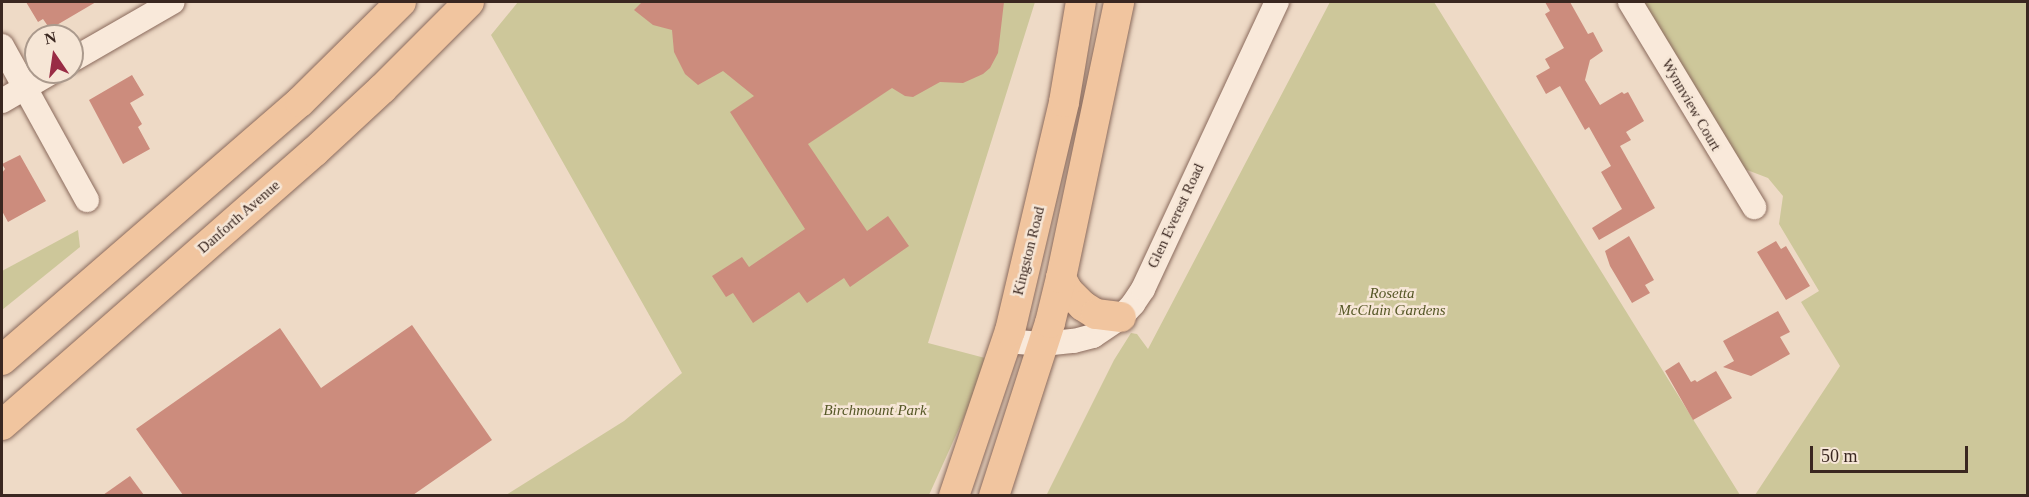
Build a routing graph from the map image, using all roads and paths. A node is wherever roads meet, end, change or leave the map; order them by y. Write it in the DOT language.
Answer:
graph roads {
  1 [pos="173,2"];
  2 [pos="401,2"];
  3 [pos="469,2"];
  4 [pos="1081,2"];
  5 [pos="1119,2"];
  6 [pos="1276,2"];
  7 [pos="1630,2"];
  8 [pos="2,46"];
  9 [pos="84,53"];
  10 [pos="32,84"];
  11 [pos="25,88"];
  12 [pos="2,101"];
  13 [pos="87,200"];
  14 [pos="1754,207"];
  15 [pos="1061,278"];
  16 [pos="1121,317"];
  17 [pos="1006,341"];
  18 [pos="1043,344"];
  19 [pos="2,360"];
  20 [pos="2,425"];
  21 [pos="954,495"];
  22 [pos="994,495"];
  1 -- 9 [label="street"];
  2 -- 19 [label="main road"];
  3 -- 20 [label="main road, Danforth Avenue"];
  4 -- 17 [label="main road, Kingston Road"];
  5 -- 15 [label="main road"];
  6 -- 16 [label="street, Glen Everest Road"];
  7 -- 14 [label="street, Wynnview Court"];
  8 -- 11 [label="street"];
  10 -- 11 [label="street"];
  11 -- 12 [label="street"];
  11 -- 13 [label="street"];
  15 -- 16 [label="main road"];
  15 -- 18 [label="main road"];
  16 -- 18 [label="street, Glen Everest Road"];
  17 -- 18 [label="street, Glen Everest Road"];
  17 -- 21 [label="main road, Kingston Road"];
  18 -- 22 [label="main road"];
}
